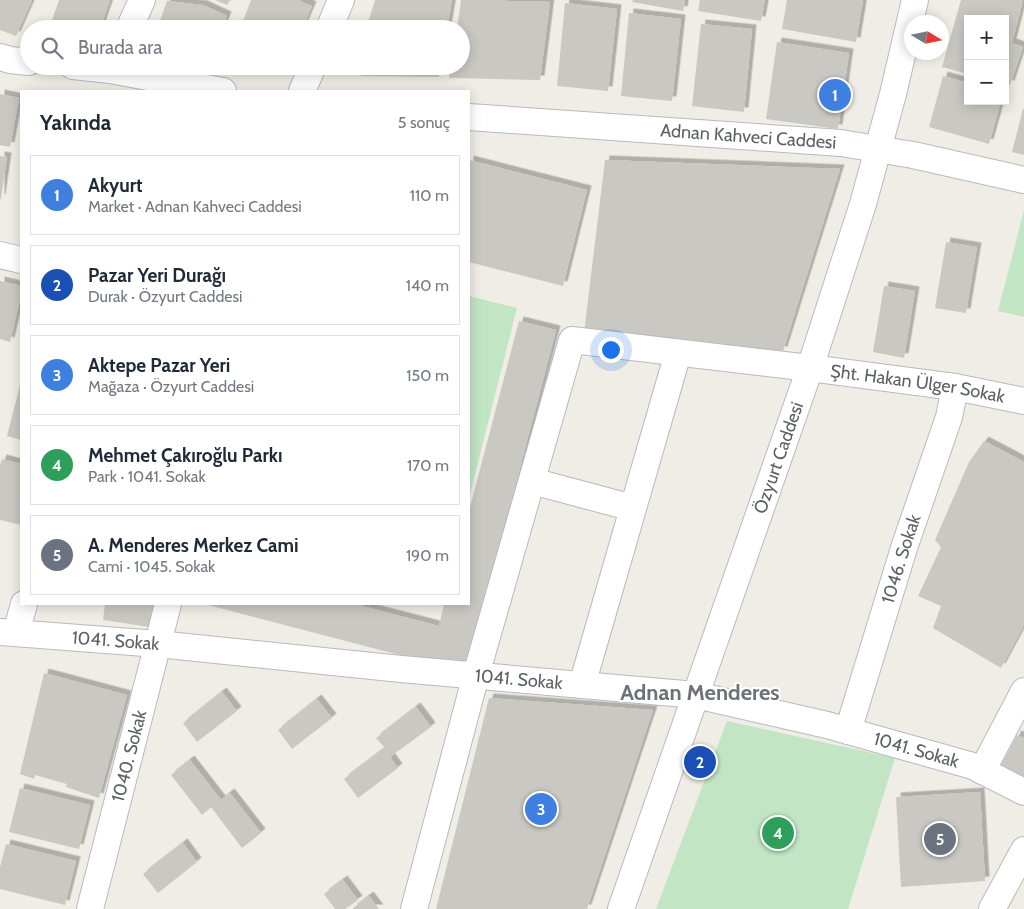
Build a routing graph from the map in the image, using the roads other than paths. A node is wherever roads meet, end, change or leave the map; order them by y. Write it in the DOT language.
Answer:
graph roads {
  1 [pos="142,0"];
  2 [pos="342,0"];
  3 [pos="915,0"];
  4 [pos="133,20"];
  5 [pos="333,20"];
  6 [pos="0,57"];
  7 [pos="20,61"];
  8 [pos="145,75"];
  9 [pos="309,75"];
  10 [pos="218,90"];
  11 [pos="302,90"];
  12 [pos="470,117"];
  13 [pos="879,149"];
  14 [pos="1024,180"];
  15 [pos="0,255"];
  16 [pos="20,260"];
  17 [pos="678,353"];
  18 [pos="810,368"];
  19 [pos="955,387"];
  20 [pos="1024,401"];
  21 [pos="532,481"];
  22 [pos="633,508"];
  23 [pos="23,605"];
  24 [pos="168,605"];
  25 [pos="8,632"];
  26 [pos="158,644"];
  27 [pos="476,675"];
  28 [pos="582,685"];
  29 [pos="1024,690"];
  30 [pos="696,695"];
  31 [pos="848,731"];
  32 [pos="982,771"];
  33 [pos="1024,792"];
  34 [pos="1024,850"];
  35 [pos="90,909"];
  36 [pos="414,909"];
  37 [pos="621,909"];
  38 [pos="992,909"];
  1 -- 4 [label="street"];
  2 -- 5 [label="street"];
  3 -- 13 [label="street, Özyurt Caddesi"];
  6 -- 7 [label="street"];
  8 -- 10 [label="street"];
  9 -- 11 [label="street"];
  12 -- 13 [label="street, Adnan Kahveci Caddesi"];
  13 -- 14 [label="street, Adnan Kahveci Caddesi"];
  13 -- 18 [label="street, Özyurt Caddesi"];
  15 -- 16 [label="street"];
  17 -- 18 [label="street, Şht. Hakan Ülger Sokak"];
  17 -- 21 [label="street, Şht. Hakan Ülger Sokak"];
  17 -- 22 [label="street"];
  18 -- 19 [label="street, Şht. Hakan Ülger Sokak"];
  18 -- 30 [label="street, Özyurt Caddesi"];
  19 -- 20 [label="street, Şht. Hakan Ülger Sokak"];
  19 -- 31 [label="street, 1046. Sokak"];
  21 -- 22 [label="street"];
  21 -- 27 [label="street"];
  22 -- 28 [label="street"];
  23 -- 25 [label="street"];
  24 -- 26 [label="street, 1040. Sokak"];
  25 -- 26 [label="street, 1041. Sokak"];
  26 -- 27 [label="street, 1041. Sokak"];
  26 -- 35 [label="street, 1040. Sokak"];
  27 -- 28 [label="street, 1041. Sokak"];
  27 -- 36 [label="street"];
  28 -- 30 [label="street, 1041. Sokak"];
  29 -- 32 [label="street"];
  30 -- 31 [label="street, 1041. Sokak"];
  30 -- 37 [label="street, Özyurt Caddesi"];
  31 -- 32 [label="street, 1041. Sokak"];
  32 -- 33 [label="street, 1041. Sokak"];
  34 -- 38 [label="street"];
}
